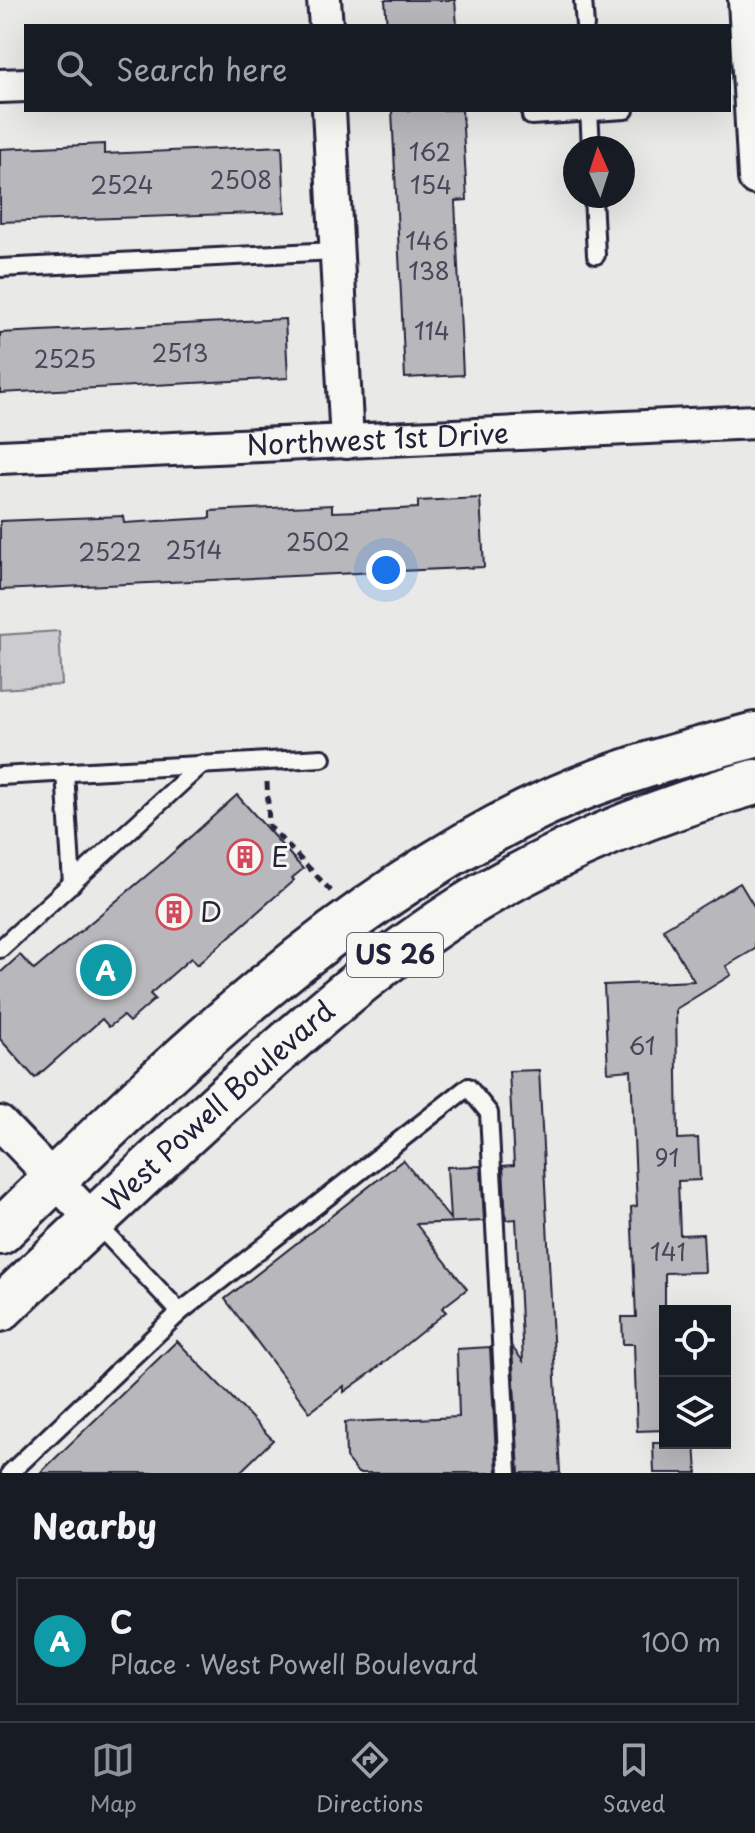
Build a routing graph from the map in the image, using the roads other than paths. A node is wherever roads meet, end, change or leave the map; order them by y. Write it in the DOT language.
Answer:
graph roads {
  1 [pos="324,0"];
  2 [pos="583,0"];
  3 [pos="745,0"];
  4 [pos="326,24"];
  5 [pos="585,24"];
  6 [pos="24,85"];
  7 [pos="0,86"];
  8 [pos="740,103"];
  9 [pos="329,112"];
  10 [pos="577,112"];
  11 [pos="589,112"];
  12 [pos="531,116"];
  13 [pos="590,136"];
  14 [pos="755,178"];
  15 [pos="594,208"];
  16 [pos="335,251"];
  17 [pos="596,255"];
  18 [pos="0,268"];
  19 [pos="755,422"];
  20 [pos="347,442"];
  21 [pos="0,457"];
  22 [pos="755,735"];
  23 [pos="322,758"];
  24 [pos="202,764"];
  25 [pos="65,772"];
  26 [pos="0,776"];
  27 [pos="755,782"];
  28 [pos="72,884"];
  29 [pos="0,949"];
  30 [pos="0,1123"];
  31 [pos="54,1179"];
  32 [pos="93,1220"];
  33 [pos="0,1232"];
  34 [pos="0,1309"];
  35 [pos="180,1312"];
  36 [pos="10,1473"];
  37 [pos="508,1473"];
  1 -- 4 [label="street"];
  2 -- 5 [label="lane"];
  3 -- 8 [label="street"];
  6 -- 7 [label="street"];
  8 -- 14 [label="street"];
  9 -- 16 [label="street"];
  10 -- 12 [label="lane"];
  11 -- 13 [label="lane"];
  15 -- 17 [label="lane"];
  16 -- 18 [label="lane"];
  16 -- 20 [label="street"];
  19 -- 20 [label="street, Northwest 1st Drive"];
  20 -- 21 [label="street, Northwest 1st Drive"];
  22 -- 31 [label="main road, West Powell Boulevard / US 26"];
  23 -- 24 [label="lane"];
  24 -- 25 [label="lane"];
  24 -- 28 [label="lane"];
  25 -- 26 [label="lane"];
  25 -- 28 [label="lane"];
  27 -- 32 [label="main road, West Powell Boulevard / US 26"];
  28 -- 29 [label="lane"];
  30 -- 31 [label="street"];
  31 -- 32 [label="street"];
  31 -- 33 [label="main road, West Powell Boulevard / US 26"];
  32 -- 34 [label="main road, West Powell Boulevard / US 26"];
  32 -- 35 [label="lane"];
  35 -- 36 [label="lane"];
  35 -- 37 [label="lane"];
}
